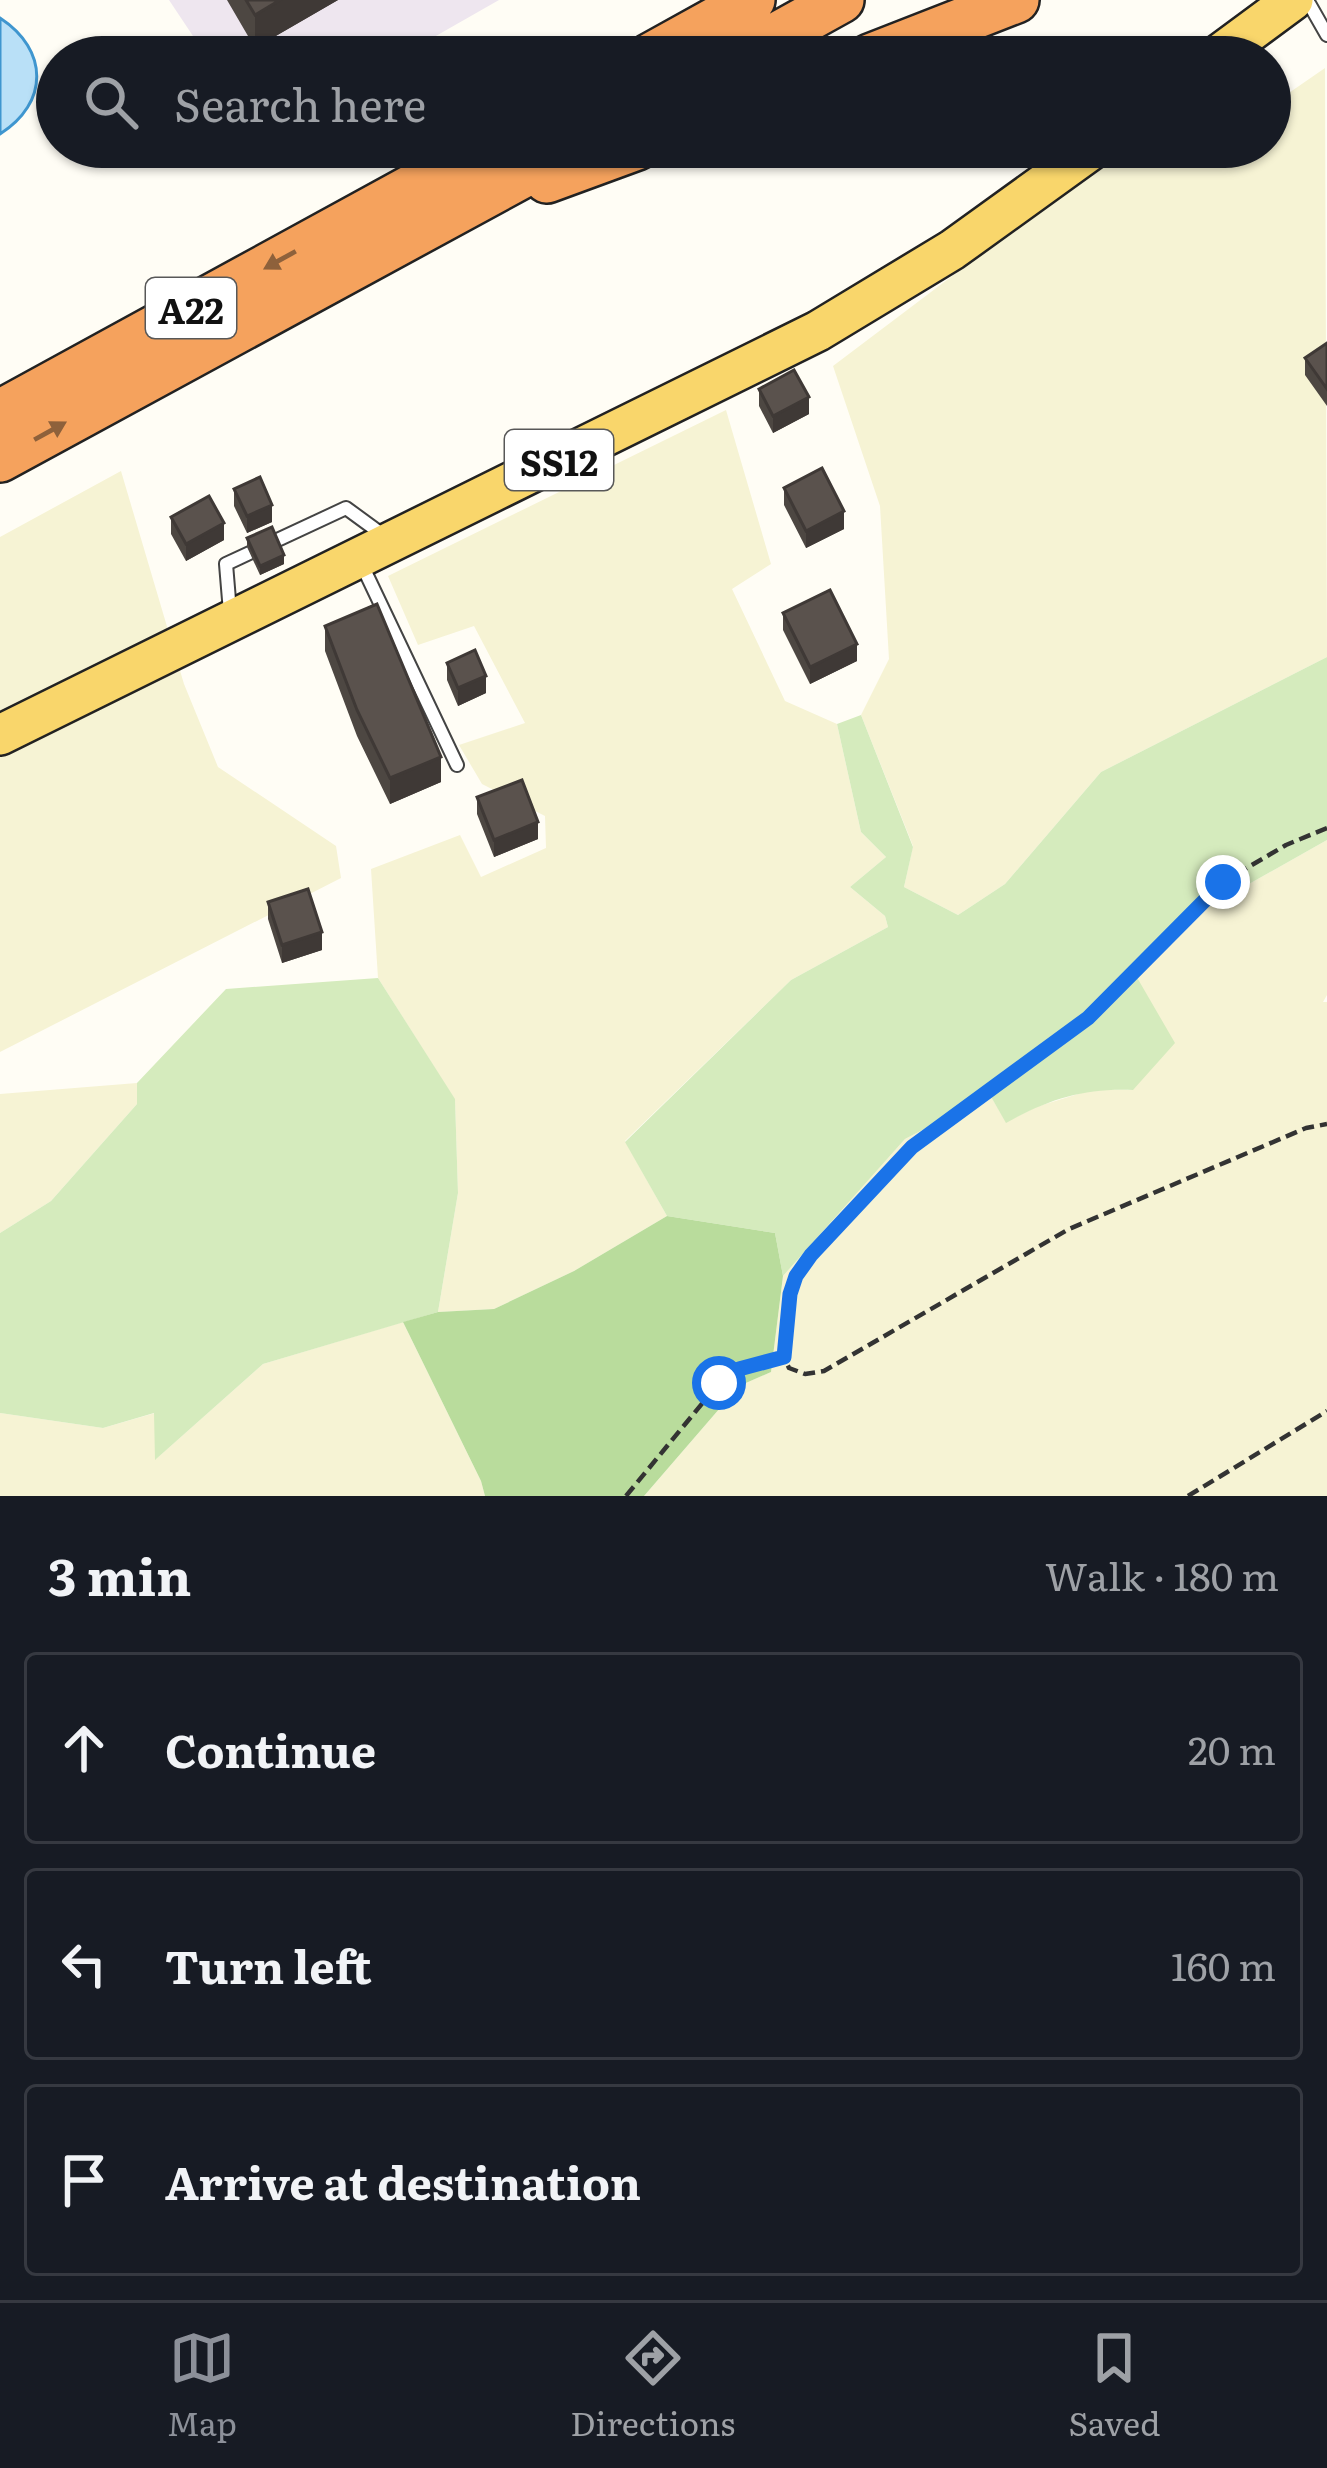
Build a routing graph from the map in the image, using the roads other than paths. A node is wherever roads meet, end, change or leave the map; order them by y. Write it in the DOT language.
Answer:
graph roads {
  1 [pos="752,0"];
  2 [pos="842,0"];
  3 [pos="1016,0"];
  4 [pos="1293,0"];
  5 [pos="1306,0"];
  6 [pos="1327,35"];
  7 [pos="687,36"];
  8 [pos="776,36"];
  9 [pos="924,36"];
  10 [pos="1244,36"];
  11 [pos="448,168"];
  12 [pos="536,168"];
  13 [pos="579,168"];
  14 [pos="1066,168"];
  15 [pos="448,216"];
  16 [pos="0,413"];
  17 [pos="0,459"];
  18 [pos="376,551"];
  19 [pos="230,622"];
  20 [pos="0,735"];
  21 [pos="457,765"];
  1 -- 7 [label="highway"];
  2 -- 8 [label="highway"];
  3 -- 9 [label="highway"];
  4 -- 10 [label="main road"];
  5 -- 6 [label="lane"];
  11 -- 16 [label="highway, A22, one-way"];
  12 -- 15 [label="highway, A22"];
  13 -- 15 [label="highway"];
  14 -- 18 [label="main road, SS12"];
  17 -- 15 [label="highway, A22, one-way"];
  18 -- 19 [label="main road, SS12"];
  18 -- 19 [label="lane"];
  18 -- 21 [label="lane"];
  19 -- 20 [label="main road, SS12"];
}
